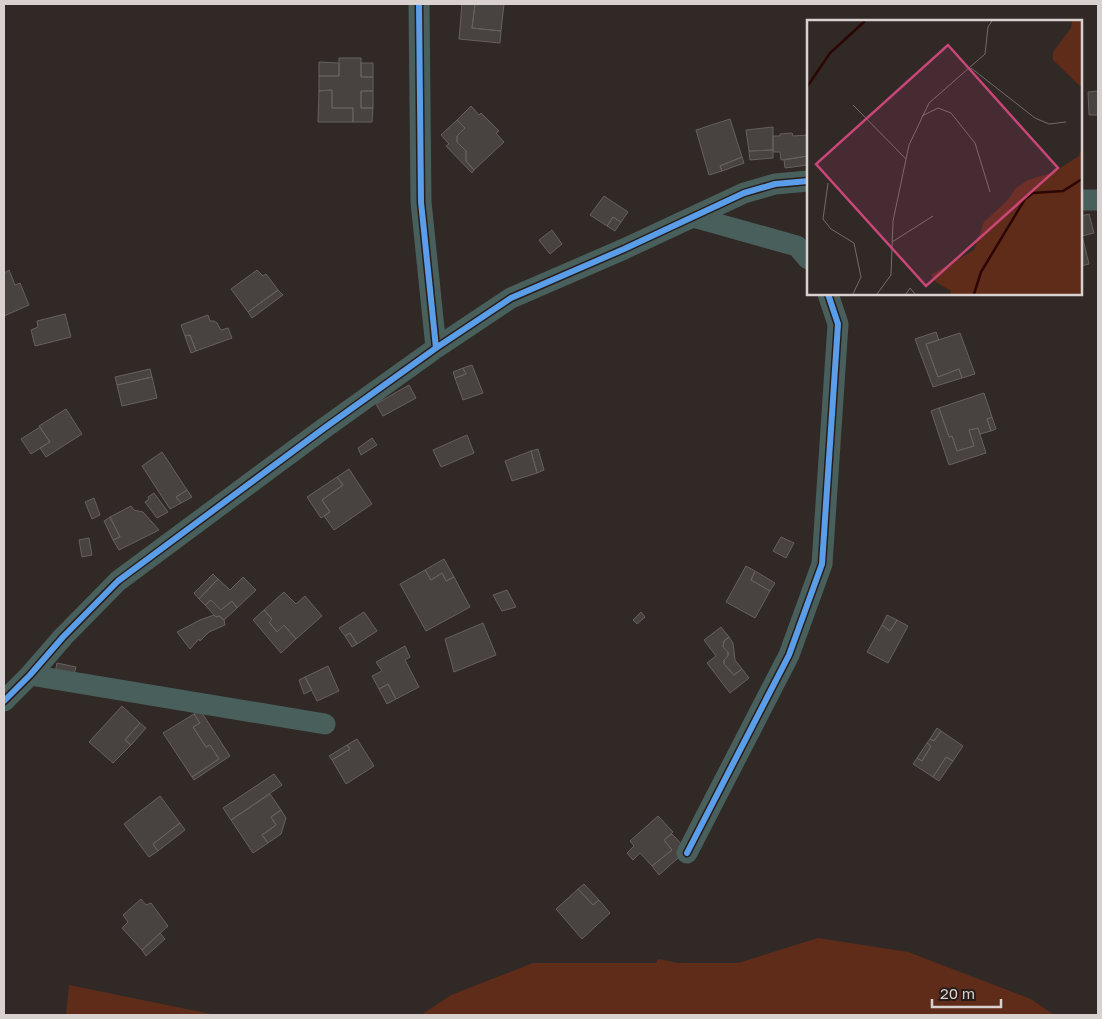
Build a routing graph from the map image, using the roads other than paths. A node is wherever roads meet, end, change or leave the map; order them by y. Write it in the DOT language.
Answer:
graph roads {
  1 [pos="418,4"];
  2 [pos="807,181"];
  3 [pos="1082,200"];
  4 [pos="1098,200"];
  5 [pos="693,217"];
  6 [pos="807,258"];
  7 [pos="828,295"];
  8 [pos="436,348"];
  9 [pos="30,674"];
  10 [pos="4,701"];
  11 [pos="325,724"];
  12 [pos="687,853"];
  1 -- 8 [label="street"];
  2 -- 5 [label="street"];
  3 -- 4 [label="street"];
  5 -- 6 [label="street"];
  5 -- 8 [label="street"];
  7 -- 12 [label="street"];
  8 -- 9 [label="street"];
  9 -- 10 [label="street"];
  9 -- 11 [label="street"];
}
